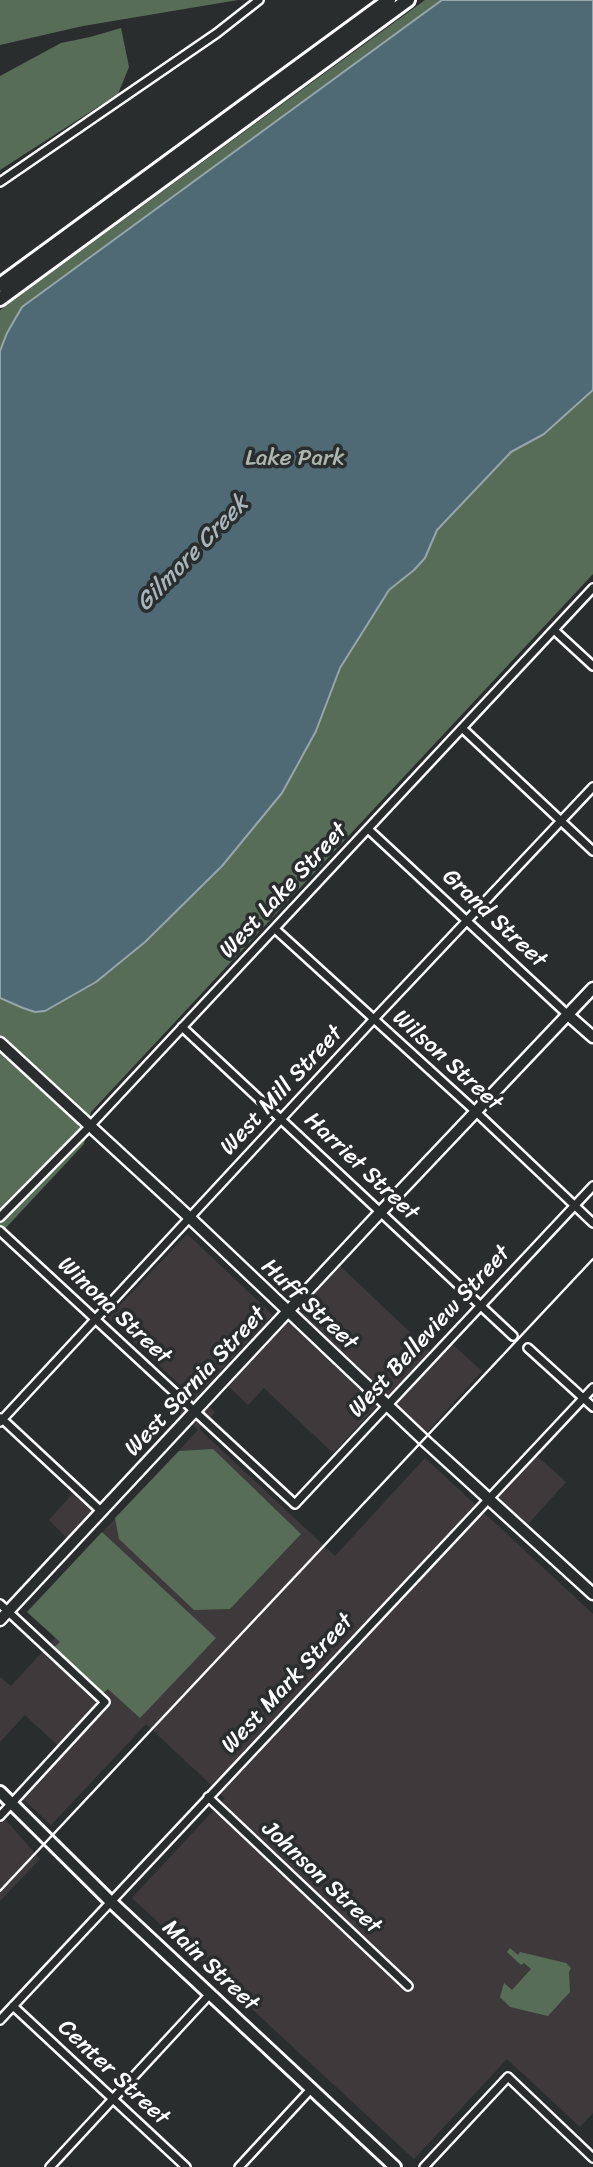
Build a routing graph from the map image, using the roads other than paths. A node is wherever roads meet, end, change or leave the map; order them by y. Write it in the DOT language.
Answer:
graph roads {
  1 [pos="259,0"];
  2 [pos="389,0"];
  3 [pos="408,0"];
  4 [pos="0,182"];
  5 [pos="0,285"];
  6 [pos="0,299"];
  7 [pos="593,588"];
  8 [pos="554,630"];
  9 [pos="593,666"];
  10 [pos="463,729"];
  11 [pos="593,787"];
  12 [pos="561,821"];
  13 [pos="368,829"];
  14 [pos="593,851"];
  15 [pos="468,921"];
  16 [pos="275,929"];
  17 [pos="593,988"];
  18 [pos="569,1015"];
  19 [pos="373,1020"];
  20 [pos="182,1027"];
  21 [pos="593,1037"];
  22 [pos="0,1043"];
  23 [pos="476,1112"];
  24 [pos="282,1120"];
  25 [pos="89,1127"];
  26 [pos="593,1186"];
  27 [pos="574,1206"];
  28 [pos="380,1212"];
  29 [pos="0,1217"];
  30 [pos="190,1219"];
  31 [pos="593,1223"];
  32 [pos="0,1231"];
  33 [pos="482,1305"];
  34 [pos="287,1312"];
  35 [pos="96,1320"];
  36 [pos="513,1336"];
  37 [pos="528,1348"];
  38 [pos="593,1388"];
  39 [pos="583,1398"];
  40 [pos="388,1406"];
  41 [pos="593,1407"];
  42 [pos="194,1413"];
  43 [pos="1,1419"];
  44 [pos="489,1499"];
  45 [pos="295,1504"];
  46 [pos="102,1512"];
  47 [pos="591,1589"];
  48 [pos="4,1608"];
  49 [pos="0,1620"];
  50 [pos="0,1792"];
  51 [pos="208,1797"];
  52 [pos="12,1803"];
  53 [pos="0,1816"];
  54 [pos="110,1901"];
  55 [pos="408,1986"];
  56 [pos="210,1994"];
  57 [pos="13,2006"];
  58 [pos="0,2020"];
  59 [pos="311,2089"];
  60 [pos="113,2099"];
  61 [pos="593,2158"];
  62 [pos="50,2167"];
  63 [pos="186,2167"];
  64 [pos="239,2167"];
  65 [pos="396,2167"];
  66 [pos="424,2167"];
  1 -- 4 [label="street"];
  2 -- 5 [label="highway"];
  3 -- 6 [label="highway"];
  7 -- 8 [label="street, West Lake Street"];
  8 -- 9 [label="street"];
  8 -- 10 [label="street, West Lake Street"];
  10 -- 12 [label="street"];
  10 -- 13 [label="street, West Lake Street"];
  11 -- 12 [label="street, West Mill Street"];
  12 -- 14 [label="street"];
  12 -- 15 [label="street, West Mill Street"];
  13 -- 15 [label="street, Grand Street"];
  13 -- 16 [label="street, West Lake Street"];
  15 -- 18 [label="street, Grand Street"];
  15 -- 19 [label="street, West Mill Street"];
  16 -- 19 [label="street, Wilson Street"];
  16 -- 20 [label="street, West Lake Street"];
  17 -- 18 [label="street, West Sarnia Street"];
  18 -- 21 [label="street, Grand Street"];
  18 -- 23 [label="street, West Sarnia Street"];
  19 -- 23 [label="street, Wilson Street"];
  19 -- 24 [label="street, West Mill Street"];
  20 -- 24 [label="street, Harriet Street"];
  20 -- 25 [label="street, West Lake Street"];
  22 -- 25 [label="street, Huff Street"];
  23 -- 27 [label="street, Wilson Street"];
  23 -- 28 [label="street, West Sarnia Street"];
  24 -- 28 [label="street, Harriet Street"];
  24 -- 30 [label="street, West Mill Street"];
  25 -- 29 [label="street, West Lake Street"];
  25 -- 30 [label="street, Huff Street"];
  26 -- 27 [label="street, West Belleview Street"];
  27 -- 31 [label="street, Wilson Street"];
  27 -- 33 [label="street, West Belleview Street"];
  28 -- 33 [label="street, Harriet Street"];
  28 -- 34 [label="street, West Sarnia Street"];
  30 -- 34 [label="street, Huff Street"];
  30 -- 35 [label="street, West Mill Street"];
  32 -- 35 [label="street, Winona Street"];
  33 -- 36 [label="street, Harriet Street"];
  33 -- 40 [label="street, West Belleview Street"];
  34 -- 40 [label="street, Huff Street"];
  34 -- 42 [label="street, West Sarnia Street"];
  35 -- 42 [label="street, Winona Street"];
  35 -- 43 [label="street, West Mill Street"];
  37 -- 39 [label="street"];
  38 -- 39 [label="street, West Mark Street"];
  39 -- 41 [label="street"];
  39 -- 44 [label="street, West Mark Street"];
  40 -- 44 [label="street, Huff Street"];
  40 -- 45 [label="street, West Belleview Street"];
  42 -- 45 [label="street, Winona Street"];
  42 -- 46 [label="street, West Sarnia Street"];
  43 -- 46 [label="street"];
  44 -- 47 [label="street, Huff Street"];
  44 -- 51 [label="street, West Mark Street"];
  46 -- 48 [label="street, West Sarnia Street"];
  48 -- 49 [label="street, West Sarnia Street"];
  48 -- 52 [label="street"];
  50 -- 52 [label="main road, Main Street"];
  51 -- 54 [label="street, West Mark Street"];
  51 -- 55 [label="street, Johnson Street"];
  52 -- 53 [label="street"];
  52 -- 54 [label="main road, Main Street"];
  54 -- 56 [label="main road, Main Street"];
  54 -- 57 [label="street, West Mark Street"];
  56 -- 59 [label="main road, Main Street"];
  56 -- 60 [label="street"];
  57 -- 58 [label="street, West Mark Street"];
  57 -- 60 [label="street, Center Street"];
  59 -- 64 [label="street"];
  59 -- 65 [label="main road, Main Street"];
  60 -- 62 [label="street"];
  60 -- 63 [label="street, Center Street"];
  61 -- 66 [label="street"];
}
